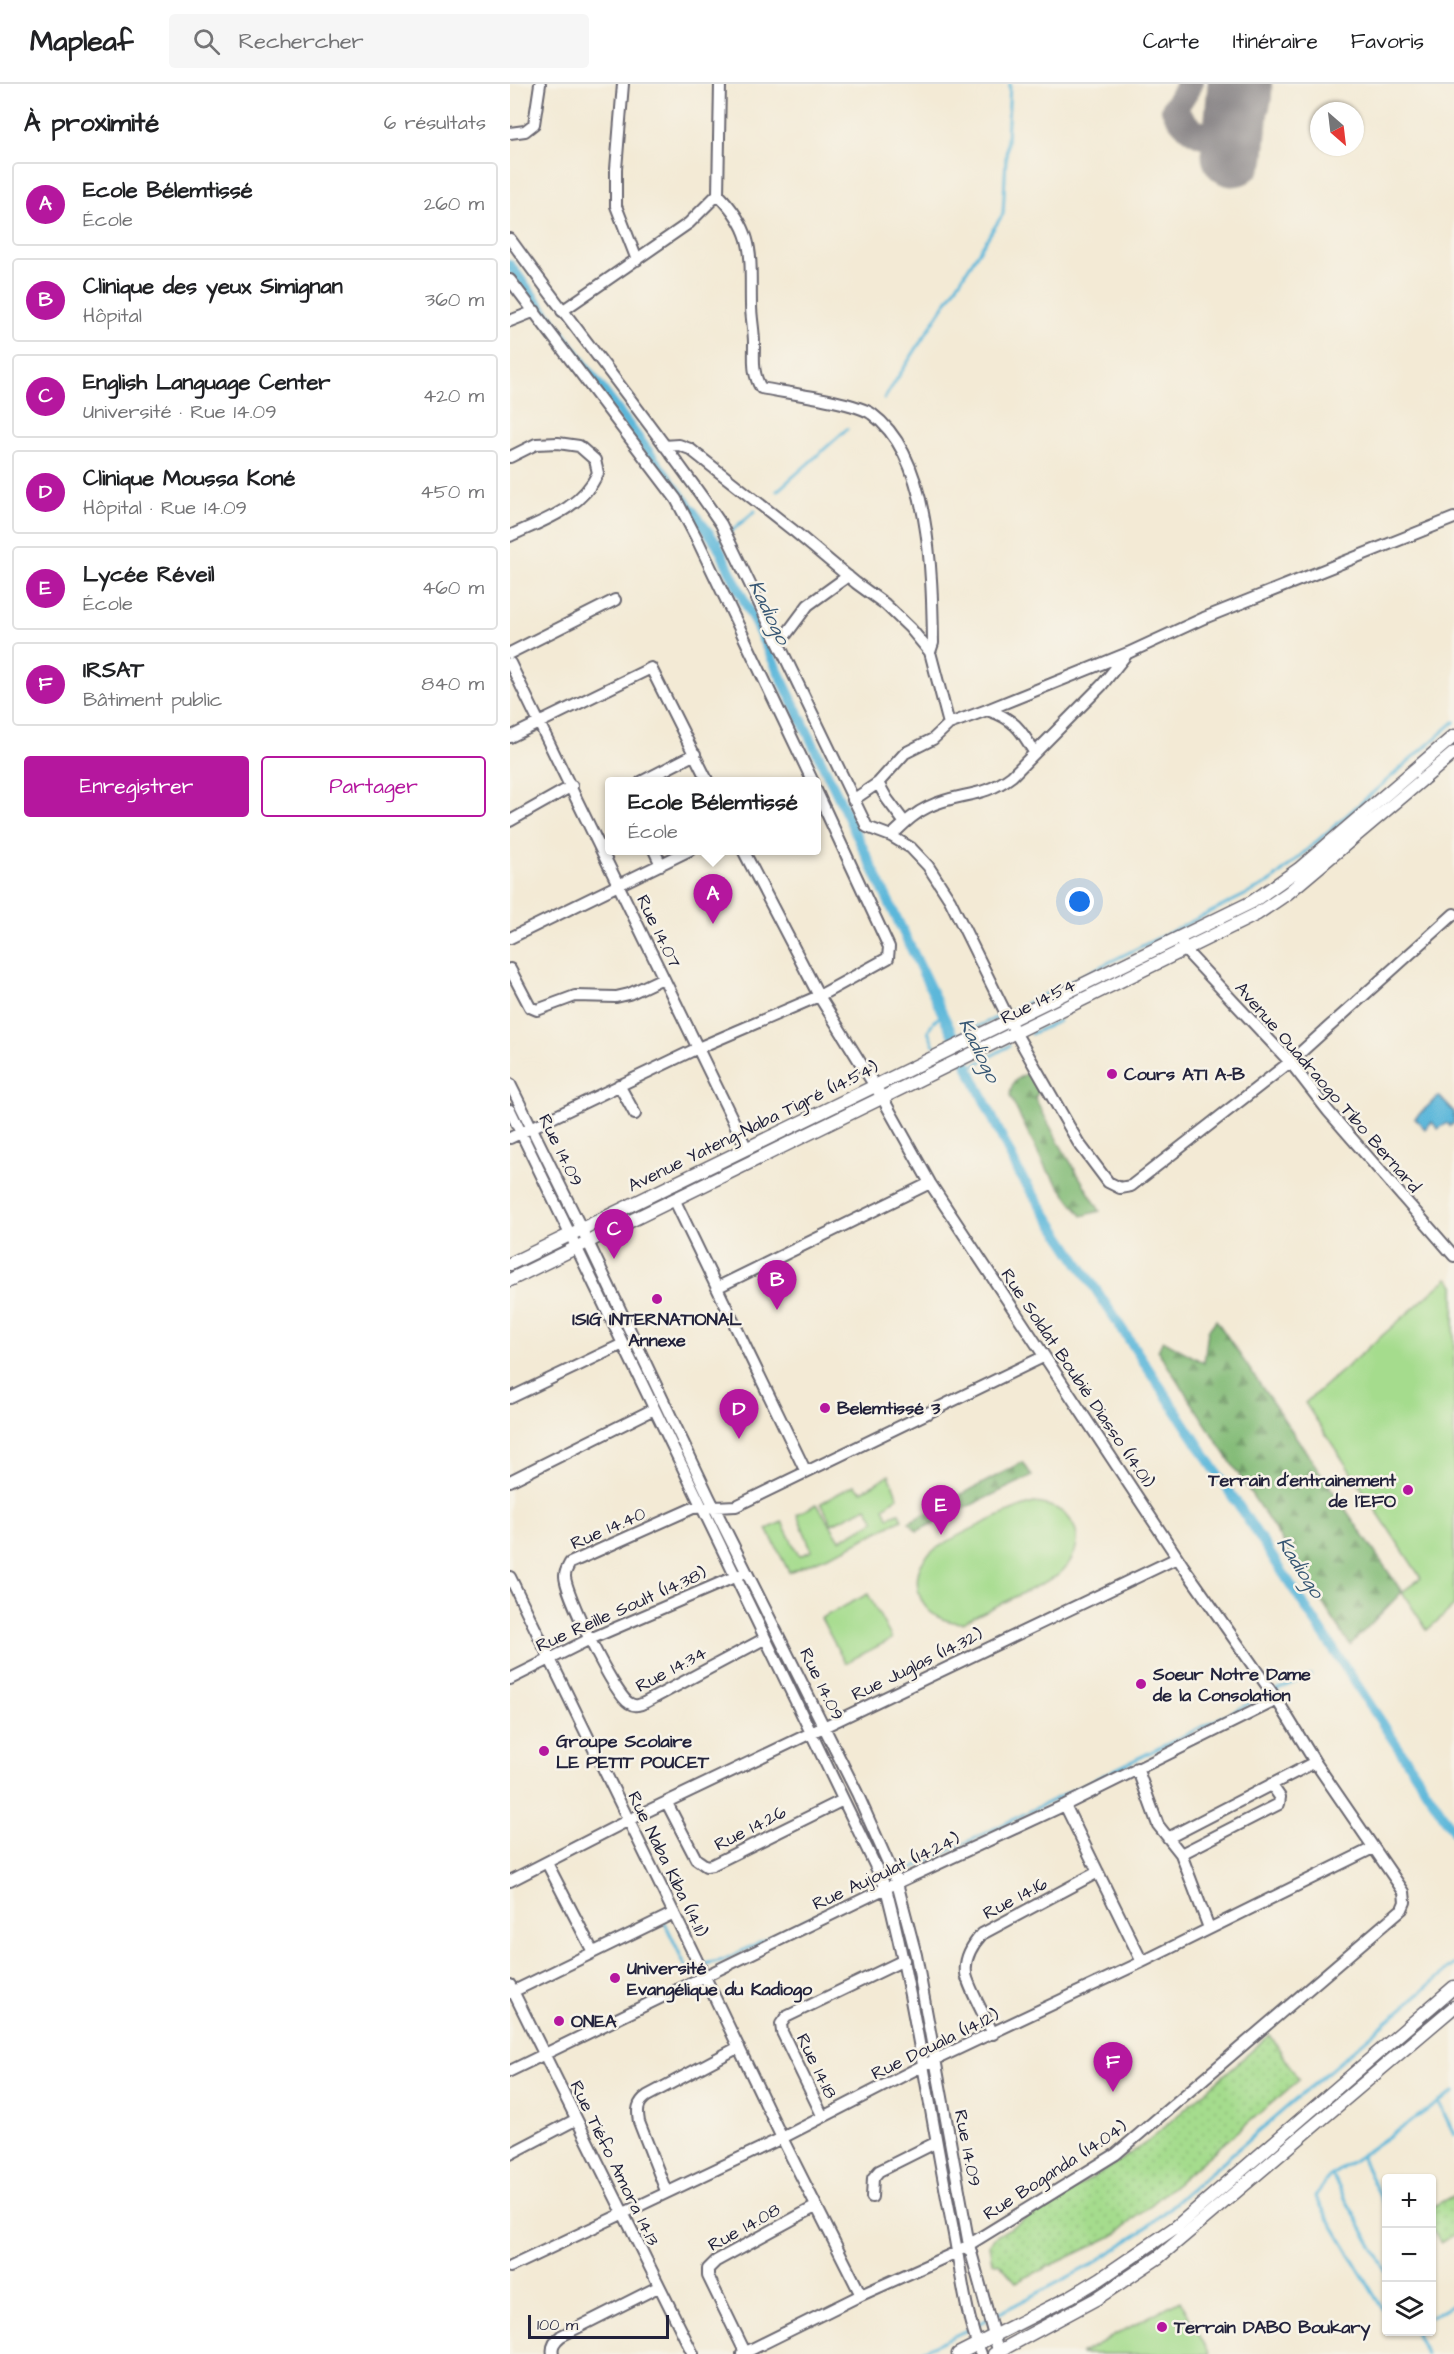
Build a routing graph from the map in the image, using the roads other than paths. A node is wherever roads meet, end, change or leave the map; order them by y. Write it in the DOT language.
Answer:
graph roads {
  1 [pos="540,84"];
  2 [pos="623,84"];
  3 [pos="720,84"];
  4 [pos="510,133"];
  5 [pos="718,194"];
  6 [pos="510,239"];
  7 [pos="637,260"];
  8 [pos="510,280"];
  9 [pos="535,311"];
  10 [pos="562,311"];
  11 [pos="510,321"];
  12 [pos="664,446"];
  13 [pos="510,457"];
  14 [pos="1454,518"];
  15 [pos="510,536"];
  16 [pos="848,576"];
  17 [pos="615,600"];
  18 [pos="778,644"];
  19 [pos="930,652"];
  20 [pos="1128,652"];
  21 [pos="510,653"];
  22 [pos="510,663"];
  23 [pos="987,710"];
  24 [pos="540,723"];
  25 [pos="949,724"];
  26 [pos="1454,736"];
  27 [pos="510,737"];
  28 [pos="1034,752"];
  29 [pos="1454,753"];
  30 [pos="694,754"];
  31 [pos="650,777"];
  32 [pos="706,777"];
  33 [pos="811,777"];
  34 [pos="878,783"];
  35 [pos="572,786"];
  36 [pos="853,800"];
  37 [pos="821,801"];
  38 [pos="510,821"];
  39 [pos="905,823"];
  40 [pos="891,836"];
  41 [pos="656,855"];
  42 [pos="680,855"];
  43 [pos="746,855"];
  44 [pos="661,865"];
  45 [pos="618,885"];
  46 [pos="1454,914"];
  47 [pos="1180,937"];
  48 [pos="510,938"];
  49 [pos="1185,950"];
  50 [pos="510,969"];
  51 [pos="663,978"];
  52 [pos="819,996"];
  53 [pos="1012,1027"];
  54 [pos="698,1048"];
  55 [pos="946,1052"];
  56 [pos="1290,1062"];
  57 [pos="510,1084"];
  58 [pos="619,1085"];
  59 [pos="875,1087"];
  60 [pos="884,1099"];
  61 [pos="510,1110"];
  62 [pos="635,1114"];
  63 [pos="526,1130"];
  64 [pos="510,1138"];
  65 [pos="747,1149"];
  66 [pos="930,1183"];
  67 [pos="674,1199"];
  68 [pos="576,1232"];
  69 [pos="588,1242"];
  70 [pos="576,1248"];
  71 [pos="1454,1256"];
  72 [pos="510,1264"];
  73 [pos="510,1280"];
  74 [pos="718,1287"];
  75 [pos="623,1344"];
  76 [pos="1043,1357"];
  77 [pos="510,1398"];
  78 [pos="654,1409"];
  79 [pos="806,1472"];
  80 [pos="512,1476"];
  81 [pos="701,1507"];
  82 [pos="715,1507"];
  83 [pos="1177,1558"];
  84 [pos="747,1570"];
  85 [pos="510,1577"];
  86 [pos="734,1577"];
  87 [pos="590,1639"];
  88 [pos="764,1639"];
  89 [pos="550,1658"];
  90 [pos="510,1679"];
  91 [pos="1277,1700"];
  92 [pos="825,1727"];
  93 [pos="810,1735"];
  94 [pos="1315,1762"];
  95 [pos="1137,1768"];
  96 [pos="1271,1784"];
  97 [pos="843,1800"];
  98 [pos="668,1803"];
  99 [pos="1065,1805"];
  100 [pos="627,1821"];
  101 [pos="1168,1838"];
  102 [pos="1373,1848"];
  103 [pos="1181,1854"];
  104 [pos="547,1863"];
  105 [pos="1098,1872"];
  106 [pos="510,1881"];
  107 [pos="897,1883"];
  108 [pos="886,1888"];
  109 [pos="1402,1909"];
  110 [pos="674,1913"];
  111 [pos="1209,1928"];
  112 [pos="593,1952"];
  113 [pos="904,1960"];
  114 [pos="1142,1962"];
  115 [pos="705,1977"];
  116 [pos="1454,1987"];
  117 [pos="511,1990"];
  118 [pos="1454,2007"];
  119 [pos="993,2034"];
  120 [pos="739,2047"];
  121 [pos="543,2055"];
  122 [pos="935,2060"];
  123 [pos="924,2065"];
  124 [pos="510,2071"];
  125 [pos="823,2117"];
  126 [pos="575,2120"];
  127 [pos="782,2139"];
  128 [pos="935,2143"];
  129 [pos="510,2154"];
  130 [pos="666,2191"];
  131 [pos="872,2198"];
  132 [pos="815,2206"];
  133 [pos="622,2215"];
  134 [pos="969,2245"];
  135 [pos="957,2252"];
  136 [pos="510,2266"];
  137 [pos="658,2287"];
  138 [pos="861,2295"];
  139 [pos="994,2336"];
  140 [pos="979,2350"];
  141 [pos="553,2353"];
  142 [pos="743,2353"];
  143 [pos="997,2353"];
  144 [pos="693,2354"];
  145 [pos="958,2354"];
  1 -- 4 [label="street"];
  2 -- 7 [label="street"];
  3 -- 5 [label="street"];
  5 -- 7 [label="street"];
  5 -- 19 [label="street"];
  6 -- 10 [label="street"];
  7 -- 10 [label="street"];
  8 -- 9 [label="street"];
  9 -- 11 [label="street"];
  9 -- 33 [label="street"];
  10 -- 12 [label="street"];
  12 -- 16 [label="street"];
  12 -- 18 [label="street"];
  13 -- 15 [label="street"];
  14 -- 20 [label="street"];
  16 -- 18 [label="street"];
  16 -- 19 [label="street"];
  17 -- 21 [label="street"];
  18 -- 36 [label="street"];
  19 -- 25 [label="street"];
  20 -- 23 [label="street"];
  20 -- 28 [label="street"];
  22 -- 24 [label="street, Rue 14.07"];
  23 -- 25 [label="street"];
  23 -- 28 [label="street"];
  24 -- 27 [label="street"];
  24 -- 30 [label="street"];
  24 -- 35 [label="street, Rue 14.07"];
  25 -- 34 [label="street"];
  26 -- 47 [label="main road, Rue 14.54"];
  28 -- 39 [label="street"];
  29 -- 49 [label="main road, Rue 14.54"];
  30 -- 31 [label="street"];
  30 -- 32 [label="street"];
  34 -- 36 [label="street"];
  34 -- 39 [label="street"];
  35 -- 38 [label="street"];
  35 -- 45 [label="street, Rue 14.07"];
  36 -- 40 [label="street"];
  37 -- 52 [label="street"];
  39 -- 40 [label="street"];
  40 -- 53 [label="street"];
  41 -- 44 [label="street"];
  42 -- 44 [label="street"];
  43 -- 52 [label="street, Rue Soldat Boubié Diasso (14.01)"];
  44 -- 45 [label="street"];
  45 -- 48 [label="street"];
  45 -- 51 [label="street, Rue 14.07"];
  46 -- 56 [label="street"];
  47 -- 49 [label="street, Avenue Ouadraogo Tibo Bernard"];
  47 -- 53 [label="main road, Rue 14.54"];
  49 -- 53 [label="main road, Rue 14.54"];
  49 -- 56 [label="street, Avenue Ouadraogo Tibo Bernard"];
  50 -- 51 [label="street"];
  51 -- 54 [label="street, Rue 14.07"];
  52 -- 54 [label="street"];
  52 -- 59 [label="street, Rue Soldat Boubié Diasso (14.01)"];
  53 -- 55 [label="main road, Rue 14.54"];
  53 -- 56 [label="street"];
  53 -- 60 [label="main road, Rue 14.54"];
  54 -- 58 [label="street"];
  54 -- 65 [label="street, Rue 14.07"];
  55 -- 59 [label="main road, Avenue Yateng-Naba Tigré (14.54)"];
  56 -- 71 [label="street, Avenue Ouadraogo Tibo Bernard"];
  57 -- 63 [label="street, Rue 14.09"];
  58 -- 62 [label="street"];
  58 -- 63 [label="street"];
  59 -- 60 [label="street, Rue Soldat Boubié Diasso (14.01)"];
  59 -- 65 [label="main road, Avenue Yateng-Naba Tigré (14.54)"];
  60 -- 66 [label="street, Rue Soldat Boubié Diasso (14.01)"];
  60 -- 67 [label="main road, Rue 14.54"];
  61 -- 63 [label="street, Rue 14.09"];
  63 -- 64 [label="street"];
  63 -- 68 [label="street, Rue 14.09"];
  65 -- 68 [label="main road, Avenue Yateng-Naba Tigré (14.54)"];
  66 -- 74 [label="street"];
  66 -- 76 [label="street, Rue Soldat Boubié Diasso (14.01)"];
  67 -- 69 [label="main road, Rue 14.54"];
  67 -- 74 [label="street"];
  68 -- 69 [label="street, Rue 14.09"];
  68 -- 70 [label="street, Rue 14.09"];
  68 -- 72 [label="main road, Avenue Yateng-Naba Tigré (14.54)"];
  69 -- 70 [label="main road, Rue 14.54"];
  69 -- 82 [label="street, Rue 14.09"];
  70 -- 73 [label="main road, Rue 14.54"];
  70 -- 75 [label="street, Rue 14.09"];
  74 -- 79 [label="street"];
  75 -- 77 [label="street"];
  75 -- 78 [label="street, Rue 14.09"];
  76 -- 79 [label="street"];
  76 -- 83 [label="street, Rue Soldat Boubié Diasso (14.01)"];
  78 -- 80 [label="street"];
  78 -- 81 [label="street, Rue 14.09"];
  79 -- 82 [label="street"];
  81 -- 82 [label="street"];
  81 -- 86 [label="street, Rue 14.09"];
  81 -- 87 [label="street, Rue 14.40"];
  82 -- 84 [label="street, Rue 14.09"];
  83 -- 91 [label="street, Rue Soldat Boubié Diasso (14.01)"];
  83 -- 92 [label="street, Rue Juglas (14.32)"];
  84 -- 86 [label="street, Rue Reille Soult (14.38)"];
  84 -- 92 [label="street, Rue 14.09"];
  85 -- 89 [label="street, Rue Naba Kiba (14.11)"];
  86 -- 87 [label="street, Rue Reille Soult (14.38)"];
  86 -- 88 [label="street, Rue 14.09"];
  87 -- 88 [label="street, Rue 14.34"];
  87 -- 89 [label="street, Rue Reille Soult (14.38)"];
  88 -- 93 [label="street, Rue 14.09"];
  89 -- 90 [label="street, Rue Reille Soult (14.38)"];
  89 -- 100 [label="street, Rue Naba Kiba (14.11)"];
  91 -- 94 [label="street, Rue Soldat Boubié Diasso (14.01)"];
  91 -- 95 [label="street, Rue Aujoulat (14.24)"];
  92 -- 93 [label="street, Rue Juglas (14.32)"];
  92 -- 107 [label="street, Rue 14.09"];
  93 -- 97 [label="street, Rue 14.09"];
  93 -- 98 [label="street, Rue Juglas (14.32)"];
  94 -- 96 [label="street"];
  94 -- 102 [label="street, Rue Soldat Boubié Diasso (14.01)"];
  95 -- 99 [label="street, Rue Aujoulat (14.24)"];
  95 -- 101 [label="street"];
  96 -- 101 [label="street"];
  96 -- 103 [label="street"];
  97 -- 98 [label="street, Rue 14.26"];
  97 -- 108 [label="street, Rue 14.09"];
  98 -- 100 [label="street, Rue Juglas (14.32)"];
  99 -- 105 [label="street"];
  99 -- 107 [label="street, Rue Aujoulat (14.24)"];
  100 -- 104 [label="street, Rue Juglas (14.32)"];
  100 -- 110 [label="street, Rue Naba Kiba (14.11)"];
  101 -- 103 [label="street"];
  102 -- 109 [label="street, Rue Soldat Boubié Diasso (14.01)"];
  102 -- 111 [label="street, Rue Douala (14.12)"];
  103 -- 111 [label="street"];
  104 -- 106 [label="street, Rue Juglas (14.32)"];
  104 -- 112 [label="street"];
  105 -- 114 [label="street"];
  105 -- 119 [label="street, Rue 14.16"];
  107 -- 108 [label="street, Rue Aujoulat (14.24)"];
  107 -- 122 [label="street, Rue 14.09"];
  108 -- 113 [label="street, Rue 14.09"];
  108 -- 115 [label="street, Rue Aujoulat (14.24)"];
  109 -- 134 [label="street, Rue Boganda (14.04)"];
  110 -- 112 [label="street"];
  110 -- 115 [label="street, Rue Naba Kiba (14.11)"];
  111 -- 114 [label="street, Rue Douala (14.12)"];
  112 -- 117 [label="street"];
  113 -- 123 [label="street, Rue 14.09"];
  113 -- 125 [label="street, Rue 14.18"];
  114 -- 119 [label="street, Rue Douala (14.12)"];
  115 -- 120 [label="street, Rue Naba Kiba (14.11)"];
  115 -- 121 [label="street, Rue Aujoulat (14.24)"];
  116 -- 139 [label="main road"];
  117 -- 121 [label="street, Rue Tiéfo Amora 14.13"];
  118 -- 143 [label="main road"];
  119 -- 122 [label="street, Rue Douala (14.12)"];
  120 -- 127 [label="street, Rue Naba Kiba (14.11)"];
  120 -- 130 [label="street"];
  121 -- 124 [label="street, Rue Aujoulat (14.24)"];
  121 -- 126 [label="street, Rue Tiéfo Amora 14.13"];
  122 -- 123 [label="street, Rue Douala (14.12)"];
  122 -- 134 [label="street, Rue 14.09"];
  123 -- 125 [label="street, Rue Douala (14.12)"];
  123 -- 128 [label="street, Rue 14.09"];
  125 -- 127 [label="street, Rue Douala (14.12)"];
  126 -- 129 [label="street"];
  126 -- 133 [label="street, Rue Tiéfo Amora 14.13"];
  127 -- 130 [label="street, Rue Douala (14.12)"];
  127 -- 132 [label="street, Rue Naba Kiba (14.11)"];
  128 -- 131 [label="street"];
  128 -- 135 [label="street, Rue 14.09"];
  130 -- 133 [label="street, Rue Douala (14.12)"];
  132 -- 138 [label="street, Rue Naba Kiba (14.11)"];
  132 -- 142 [label="street, Rue 14.08"];
  133 -- 136 [label="street, Rue Douala (14.12)"];
  133 -- 137 [label="street, Rue Tiéfo Amora 14.13"];
  134 -- 135 [label="street, Rue Boganda (14.04)"];
  134 -- 139 [label="street, Rue 14.09"];
  135 -- 138 [label="street, Rue Boganda (14.04)"];
  135 -- 140 [label="street, Rue 14.09"];
  137 -- 141 [label="street"];
  137 -- 144 [label="street, Rue Tiéfo Amora 14.13"];
  138 -- 142 [label="street, Rue Boganda (14.04)"];
  139 -- 140 [label="main road"];
  139 -- 143 [label="street, Rue 14.09"];
  140 -- 145 [label="main road"];
}
